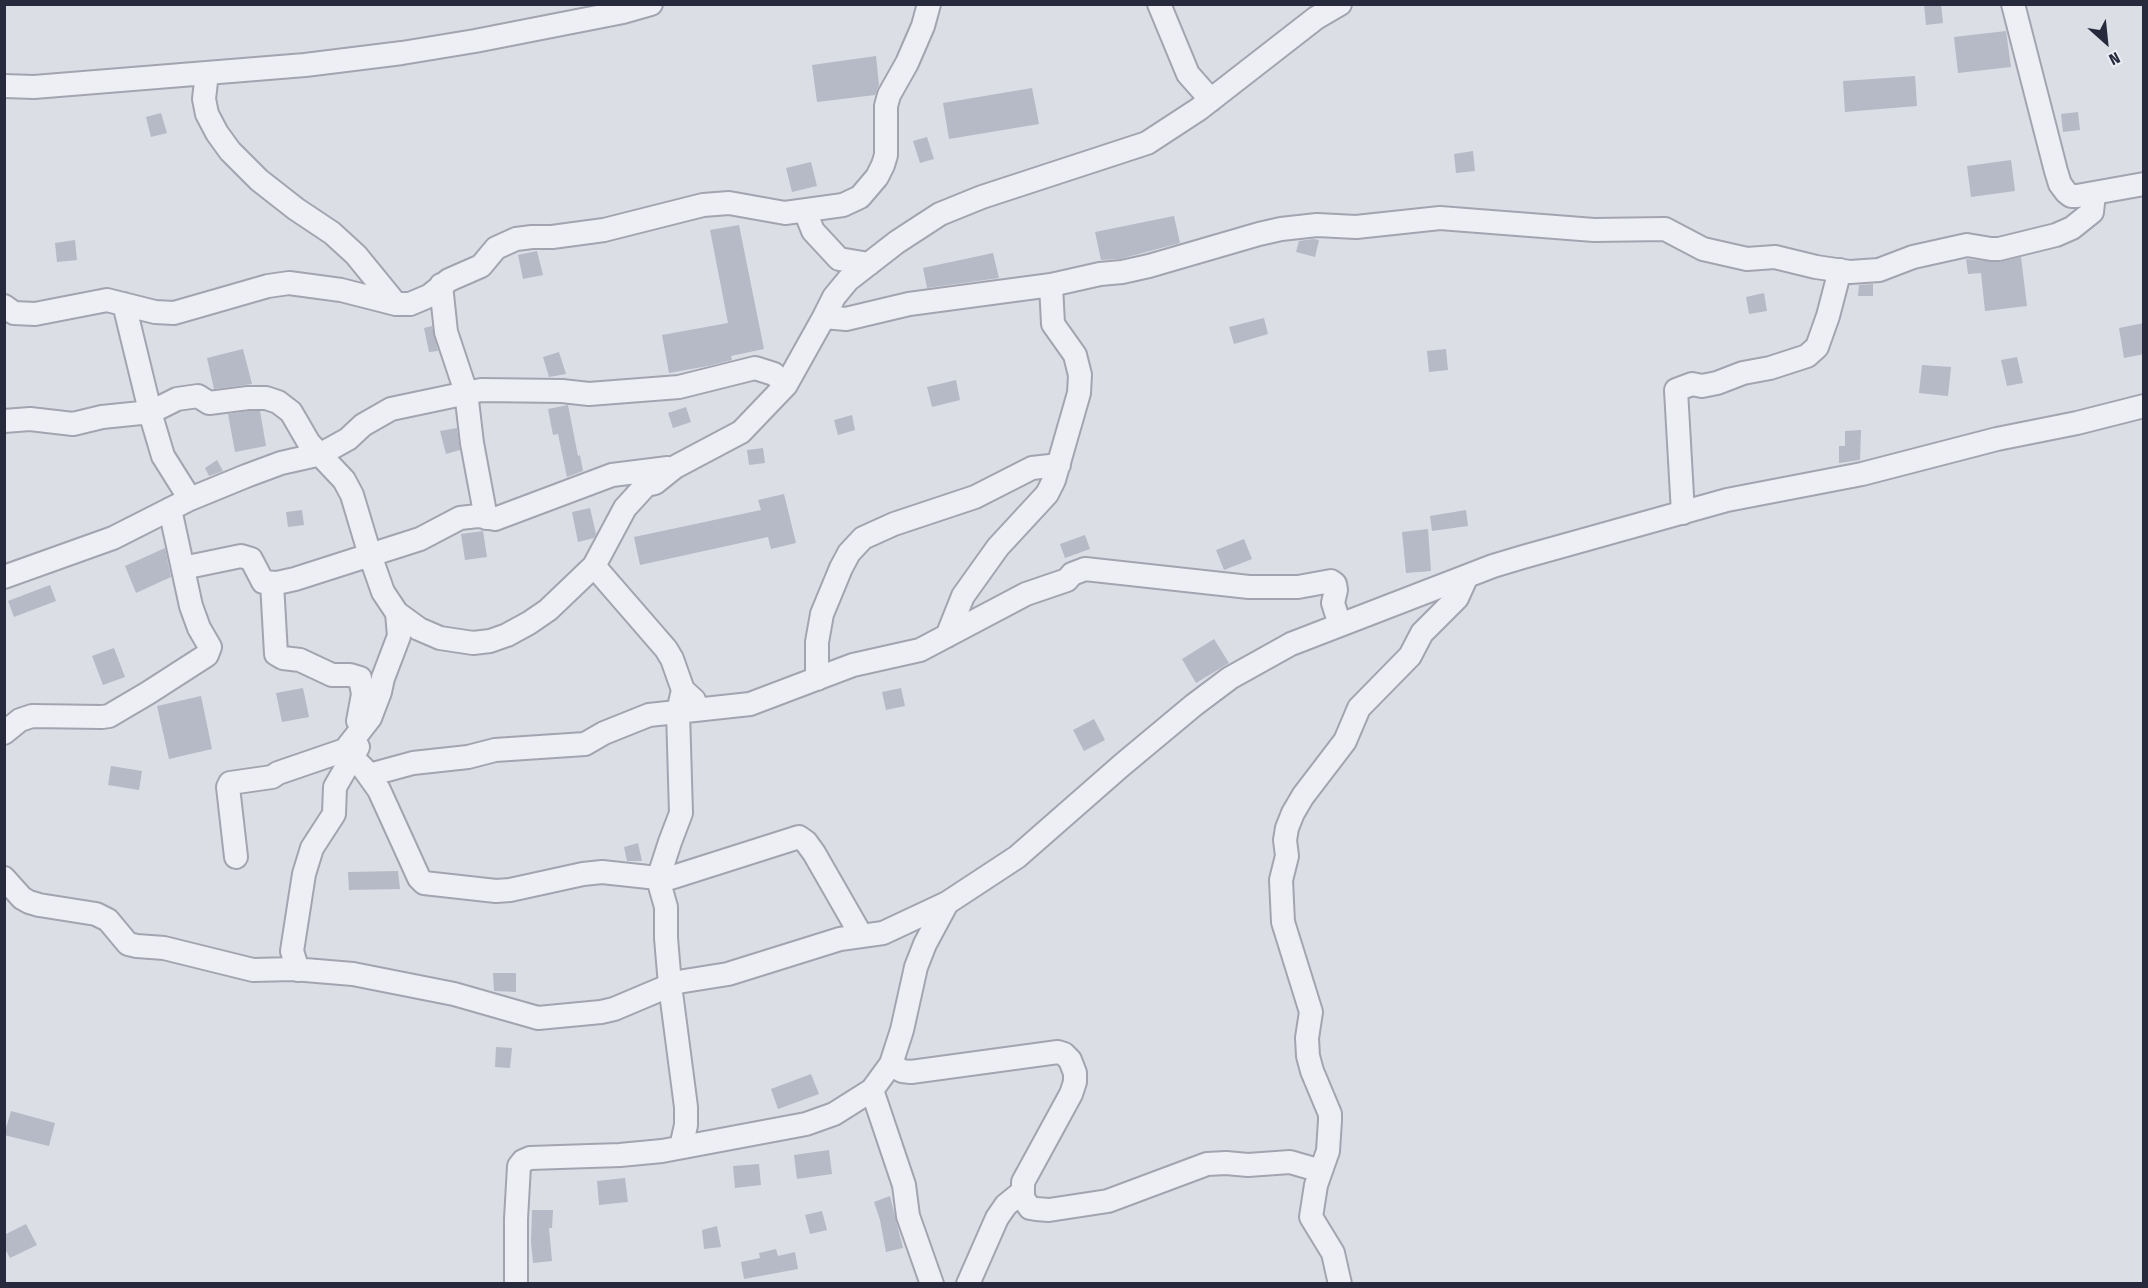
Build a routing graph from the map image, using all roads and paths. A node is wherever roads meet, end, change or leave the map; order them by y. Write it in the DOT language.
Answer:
graph roads {
  1 [pos="651,4"];
  2 [pos="929,4"];
  3 [pos="1160,4"];
  4 [pos="1340,4"];
  5 [pos="2013,4"];
  6 [pos="207,73"];
  7 [pos="4,86"];
  8 [pos="1211,100"];
  9 [pos="2144,184"];
  10 [pos="2094,194"];
  11 [pos="805,211"];
  12 [pos="869,264"];
  13 [pos="1840,270"];
  14 [pos="441,285"];
  15 [pos="1051,285"];
  16 [pos="124,304"];
  17 [pos="396,304"];
  18 [pos="4,306"];
  19 [pos="824,317"];
  20 [pos="786,385"];
  21 [pos="466,392"];
  22 [pos="2144,406"];
  23 [pos="151,412"];
  24 [pos="4,421"];
  25 [pos="321,454"];
  26 [pos="1059,465"];
  27 [pos="675,467"];
  28 [pos="190,499"];
  29 [pos="170,509"];
  30 [pos="1683,513"];
  31 [pos="486,518"];
  32 [pos="370,555"];
  33 [pos="594,566"];
  34 [pos="183,568"];
  35 [pos="1467,576"];
  36 [pos="4,577"];
  37 [pos="272,583"];
  38 [pos="1340,625"];
  39 [pos="409,633"];
  40 [pos="946,636"];
  41 [pos="817,679"];
  42 [pos="683,690"];
  43 [pos="703,710"];
  44 [pos="678,712"];
  45 [pos="4,733"];
  46 [pos="348,753"];
  47 [pos="369,775"];
  48 [pos="237,857"];
  49 [pos="4,878"];
  50 [pos="658,879"];
  51 [pos="947,903"];
  52 [pos="861,935"];
  53 [pos="298,970"];
  54 [pos="670,985"];
  55 [pos="891,1064"];
  56 [pos="872,1090"];
  57 [pos="681,1148"];
  58 [pos="1321,1171"];
  59 [pos="1022,1192"];
  60 [pos="516,1284"];
  61 [pos="932,1284"];
  62 [pos="968,1284"];
  63 [pos="1340,1284"];
  1 -- 6 [label="street"];
  2 -- 11 [label="street"];
  3 -- 8 [label="street"];
  4 -- 8 [label="street"];
  5 -- 10 [label="street"];
  6 -- 7 [label="street"];
  6 -- 17 [label="street"];
  8 -- 12 [label="street"];
  9 -- 10 [label="street"];
  10 -- 13 [label="street"];
  11 -- 12 [label="street"];
  11 -- 14 [label="street"];
  12 -- 19 [label="street"];
  13 -- 15 [label="street"];
  13 -- 30 [label="street"];
  14 -- 17 [label="street"];
  14 -- 21 [label="street"];
  15 -- 19 [label="street"];
  15 -- 26 [label="street"];
  16 -- 17 [label="street"];
  16 -- 18 [label="street"];
  16 -- 23 [label="street"];
  19 -- 20 [label="street"];
  20 -- 21 [label="street"];
  20 -- 27 [label="street"];
  21 -- 25 [label="street"];
  21 -- 31 [label="street"];
  22 -- 30 [label="street"];
  23 -- 24 [label="street"];
  23 -- 25 [label="street"];
  23 -- 28 [label="street"];
  25 -- 28 [label="street"];
  25 -- 32 [label="street"];
  26 -- 40 [label="street"];
  26 -- 41 [label="street"];
  27 -- 31 [label="street"];
  27 -- 33 [label="street"];
  28 -- 29 [label="street"];
  29 -- 34 [label="street"];
  29 -- 36 [label="street"];
  30 -- 35 [label="street"];
  31 -- 32 [label="street"];
  32 -- 37 [label="street"];
  32 -- 39 [label="street"];
  33 -- 39 [label="street"];
  33 -- 42 [label="street"];
  34 -- 37 [label="street"];
  34 -- 45 [label="street"];
  35 -- 38 [label="street"];
  35 -- 58 [label="street"];
  37 -- 46 [label="street"];
  38 -- 40 [label="street"];
  38 -- 51 [label="street"];
  39 -- 46 [label="street"];
  40 -- 41 [label="street"];
  41 -- 43 [label="street"];
  42 -- 43 [label="street"];
  42 -- 44 [label="street"];
  43 -- 44 [label="street"];
  44 -- 47 [label="street"];
  44 -- 50 [label="street"];
  46 -- 47 [label="street"];
  46 -- 48 [label="street"];
  46 -- 53 [label="street"];
  47 -- 50 [label="street"];
  49 -- 53 [label="street"];
  50 -- 52 [label="street"];
  50 -- 54 [label="street"];
  51 -- 52 [label="street"];
  51 -- 55 [label="street"];
  52 -- 54 [label="street"];
  53 -- 54 [label="street"];
  54 -- 57 [label="street"];
  55 -- 56 [label="street"];
  55 -- 59 [label="street"];
  56 -- 57 [label="street"];
  56 -- 61 [label="street"];
  57 -- 60 [label="street"];
  58 -- 59 [label="street"];
  58 -- 63 [label="street"];
  59 -- 62 [label="street"];
}
